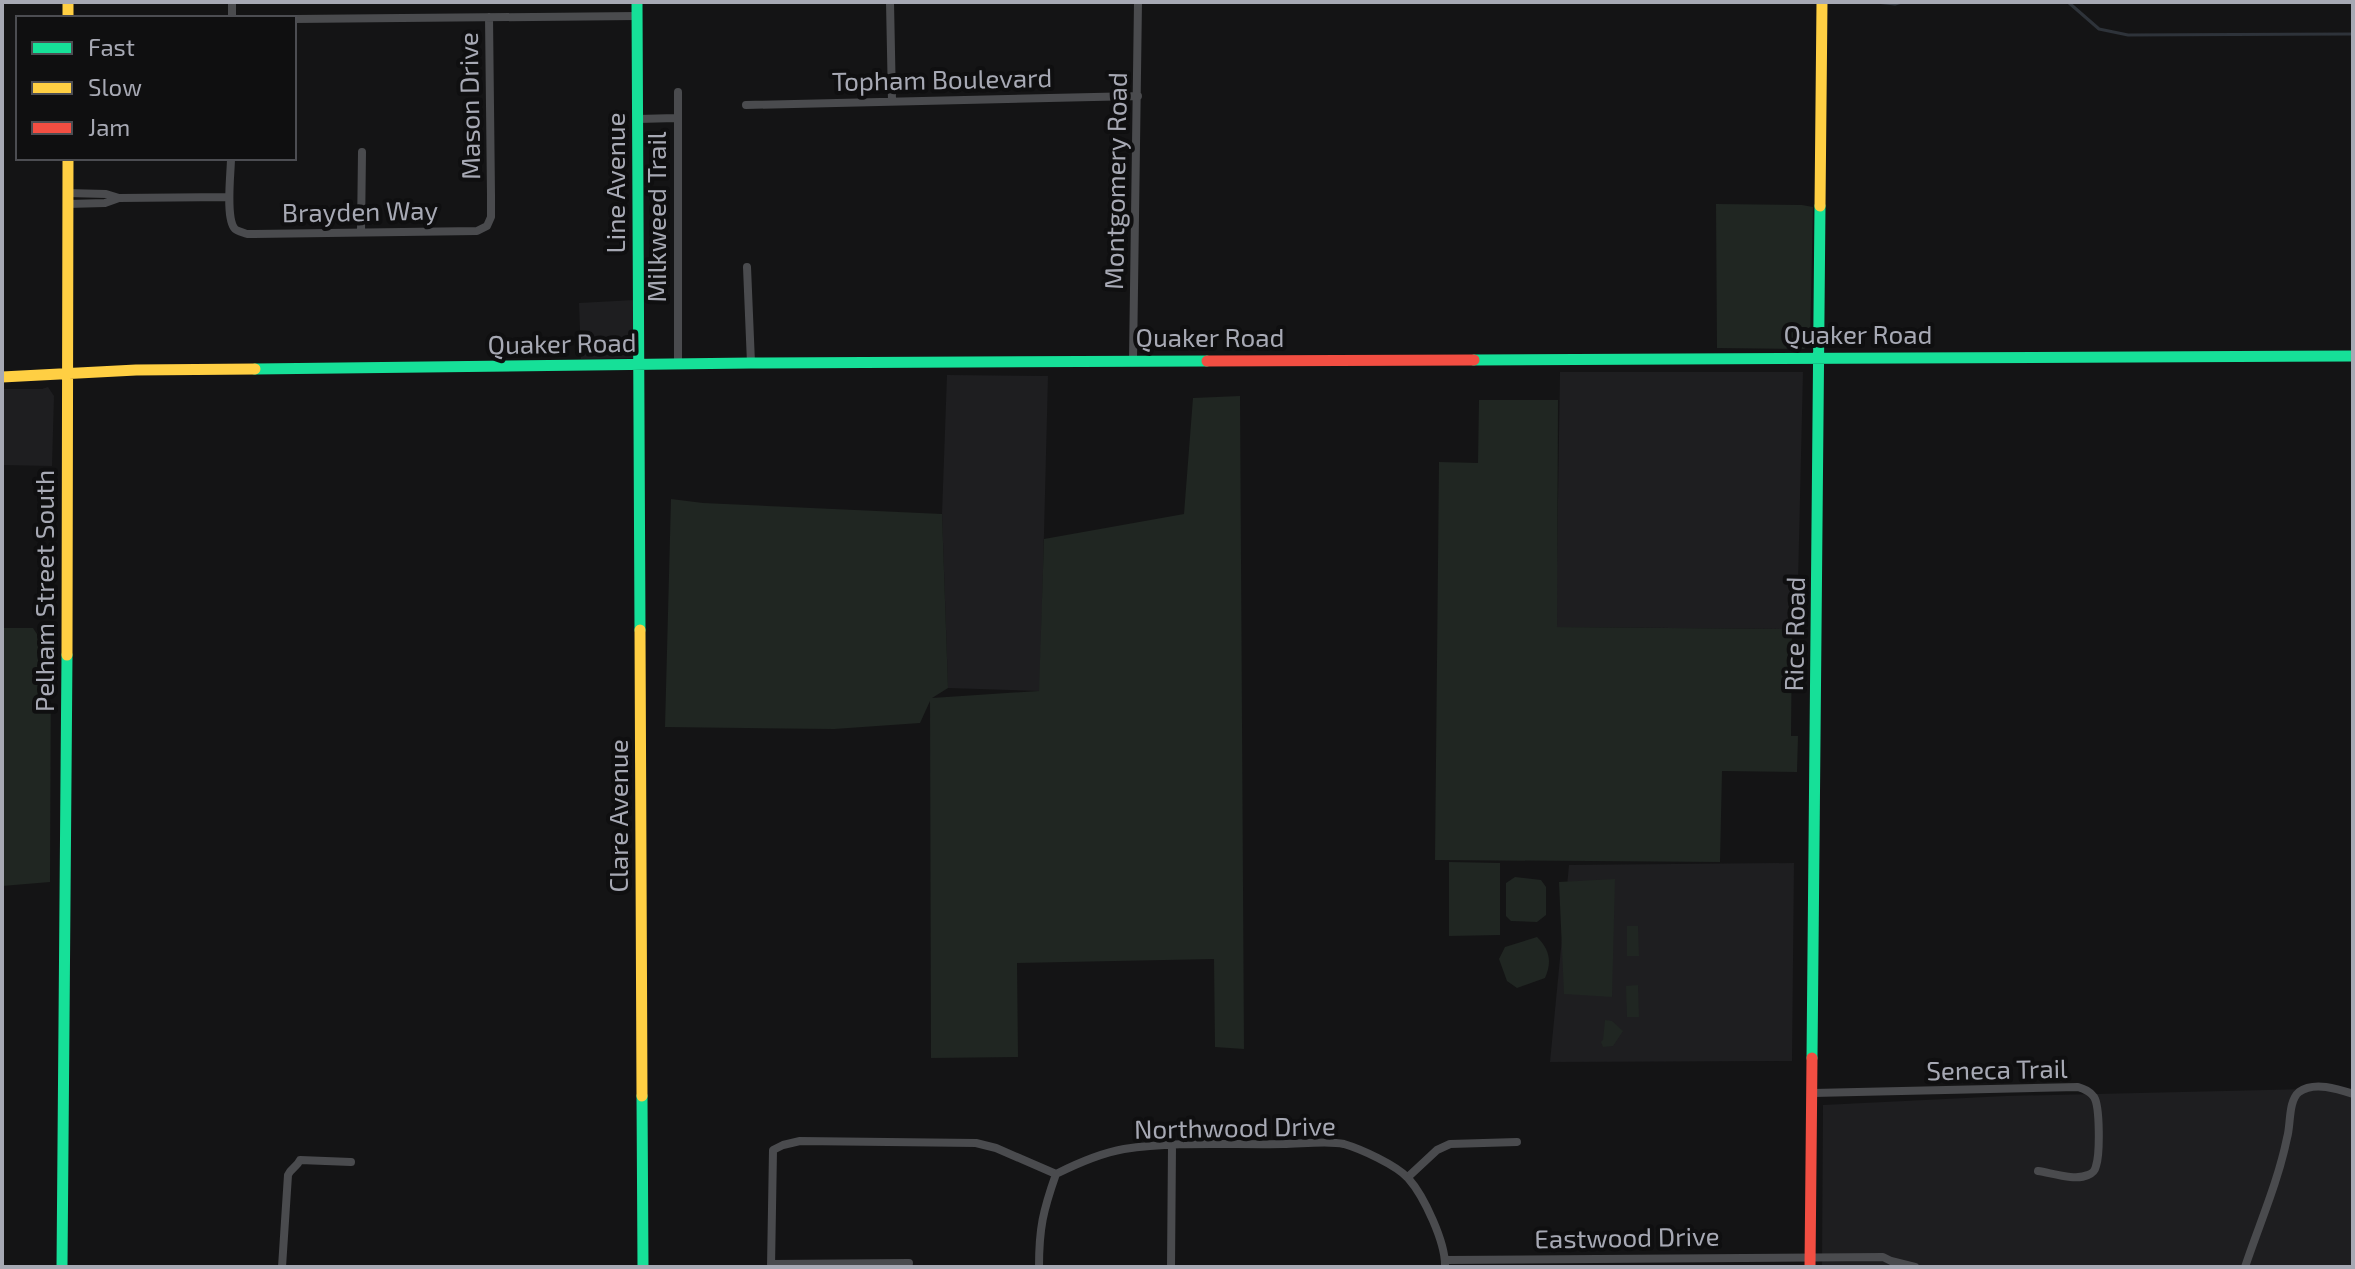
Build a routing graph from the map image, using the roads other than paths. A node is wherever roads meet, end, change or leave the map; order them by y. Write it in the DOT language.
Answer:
graph roads {
  1 [pos="637,2"];
  2 [pos="890,2"];
  3 [pos="1138,2"];
  4 [pos="1822,2"];
  5 [pos="637,16"];
  6 [pos="489,17"];
  7 [pos="296,19"];
  8 [pos="678,92"];
  9 [pos="1138,96"];
  10 [pos="892,101"];
  11 [pos="746,105"];
  12 [pos="676,118"];
  13 [pos="638,119"];
  14 [pos="362,152"];
  15 [pos="68,160"];
  16 [pos="231,160"];
  17 [pos="491,195"];
  18 [pos="229,197"];
  19 [pos="67,198"];
  20 [pos="361,232"];
  21 [pos="747,267"];
  22 [pos="2353,356"];
  23 [pos="1819,357"];
  24 [pos="1133,360"];
  25 [pos="751,363"];
  26 [pos="678,364"];
  27 [pos="639,365"];
  28 [pos="67,374"];
  29 [pos="2,377"];
  30 [pos="1813,1093"];
  31 [pos="2353,1094"];
  32 [pos="1517,1142"];
  33 [pos="1172,1146"];
  34 [pos="351,1162"];
  35 [pos="2038,1171"];
  36 [pos="1056,1174"];
  37 [pos="1408,1177"];
  38 [pos="1703,1262"];
  39 [pos="1810,1262"];
  40 [pos="909,1263"];
  41 [pos="1445,1263"];
  42 [pos="1569,1263"];
  43 [pos="771,1266"];
  44 [pos="62,1267"];
  45 [pos="282,1267"];
  46 [pos="643,1267"];
  47 [pos="1039,1267"];
  48 [pos="1171,1267"];
  49 [pos="1915,1267"];
  50 [pos="2245,1267"];
  1 -- 5 [label="street, Line Avenue"];
  2 -- 10 [label="street"];
  3 -- 9 [label="street, Montgomery Road"];
  4 -- 23 [label="street, Rice Road"];
  5 -- 6 [label="street"];
  5 -- 13 [label="street, Line Avenue"];
  6 -- 7 [label="street"];
  6 -- 17 [label="street, Mason Drive"];
  8 -- 12 [label="street, Milkweed Trail"];
  9 -- 10 [label="street, Topham Boulevard"];
  9 -- 24 [label="street, Montgomery Road"];
  10 -- 11 [label="street, Topham Boulevard"];
  12 -- 13 [label="street, Milkweed Trail"];
  12 -- 26 [label="street, Milkweed Trail"];
  13 -- 27 [label="street, Line Avenue"];
  14 -- 20 [label="street"];
  15 -- 19 [label="street, Pelham Street South"];
  16 -- 18 [label="street"];
  17 -- 20 [label="street, Brayden Way"];
  18 -- 19 [label="street"];
  18 -- 20 [label="street, Brayden Way"];
  19 -- 28 [label="street, Pelham Street South"];
  21 -- 25 [label="street"];
  22 -- 23 [label="street, Quaker Road"];
  23 -- 24 [label="street, Quaker Road"];
  23 -- 30 [label="street, Rice Road"];
  24 -- 25 [label="street, Quaker Road"];
  25 -- 26 [label="street, Quaker Road"];
  26 -- 27 [label="street, Quaker Road"];
  27 -- 28 [label="street, Quaker Road"];
  27 -- 46 [label="street, Clare Avenue"];
  28 -- 29 [label="street, Quaker Road"];
  28 -- 44 [label="street, Pelham Street South"];
  30 -- 35 [label="street, Seneca Trail"];
  30 -- 39 [label="street, Rice Road"];
  31 -- 50 [label="street"];
  32 -- 37 [label="street"];
  33 -- 36 [label="street, Northwood Drive"];
  33 -- 37 [label="street, Northwood Drive"];
  33 -- 48 [label="street"];
  34 -- 45 [label="street"];
  36 -- 43 [label="street"];
  36 -- 47 [label="street"];
  37 -- 41 [label="street, Northwood Drive"];
  38 -- 39 [label="street, Eastwood Drive"];
  38 -- 42 [label="street, Eastwood Drive"];
  39 -- 49 [label="street, Eastwood Drive"];
  40 -- 43 [label="street"];
  41 -- 42 [label="street, Eastwood Drive"];
}
